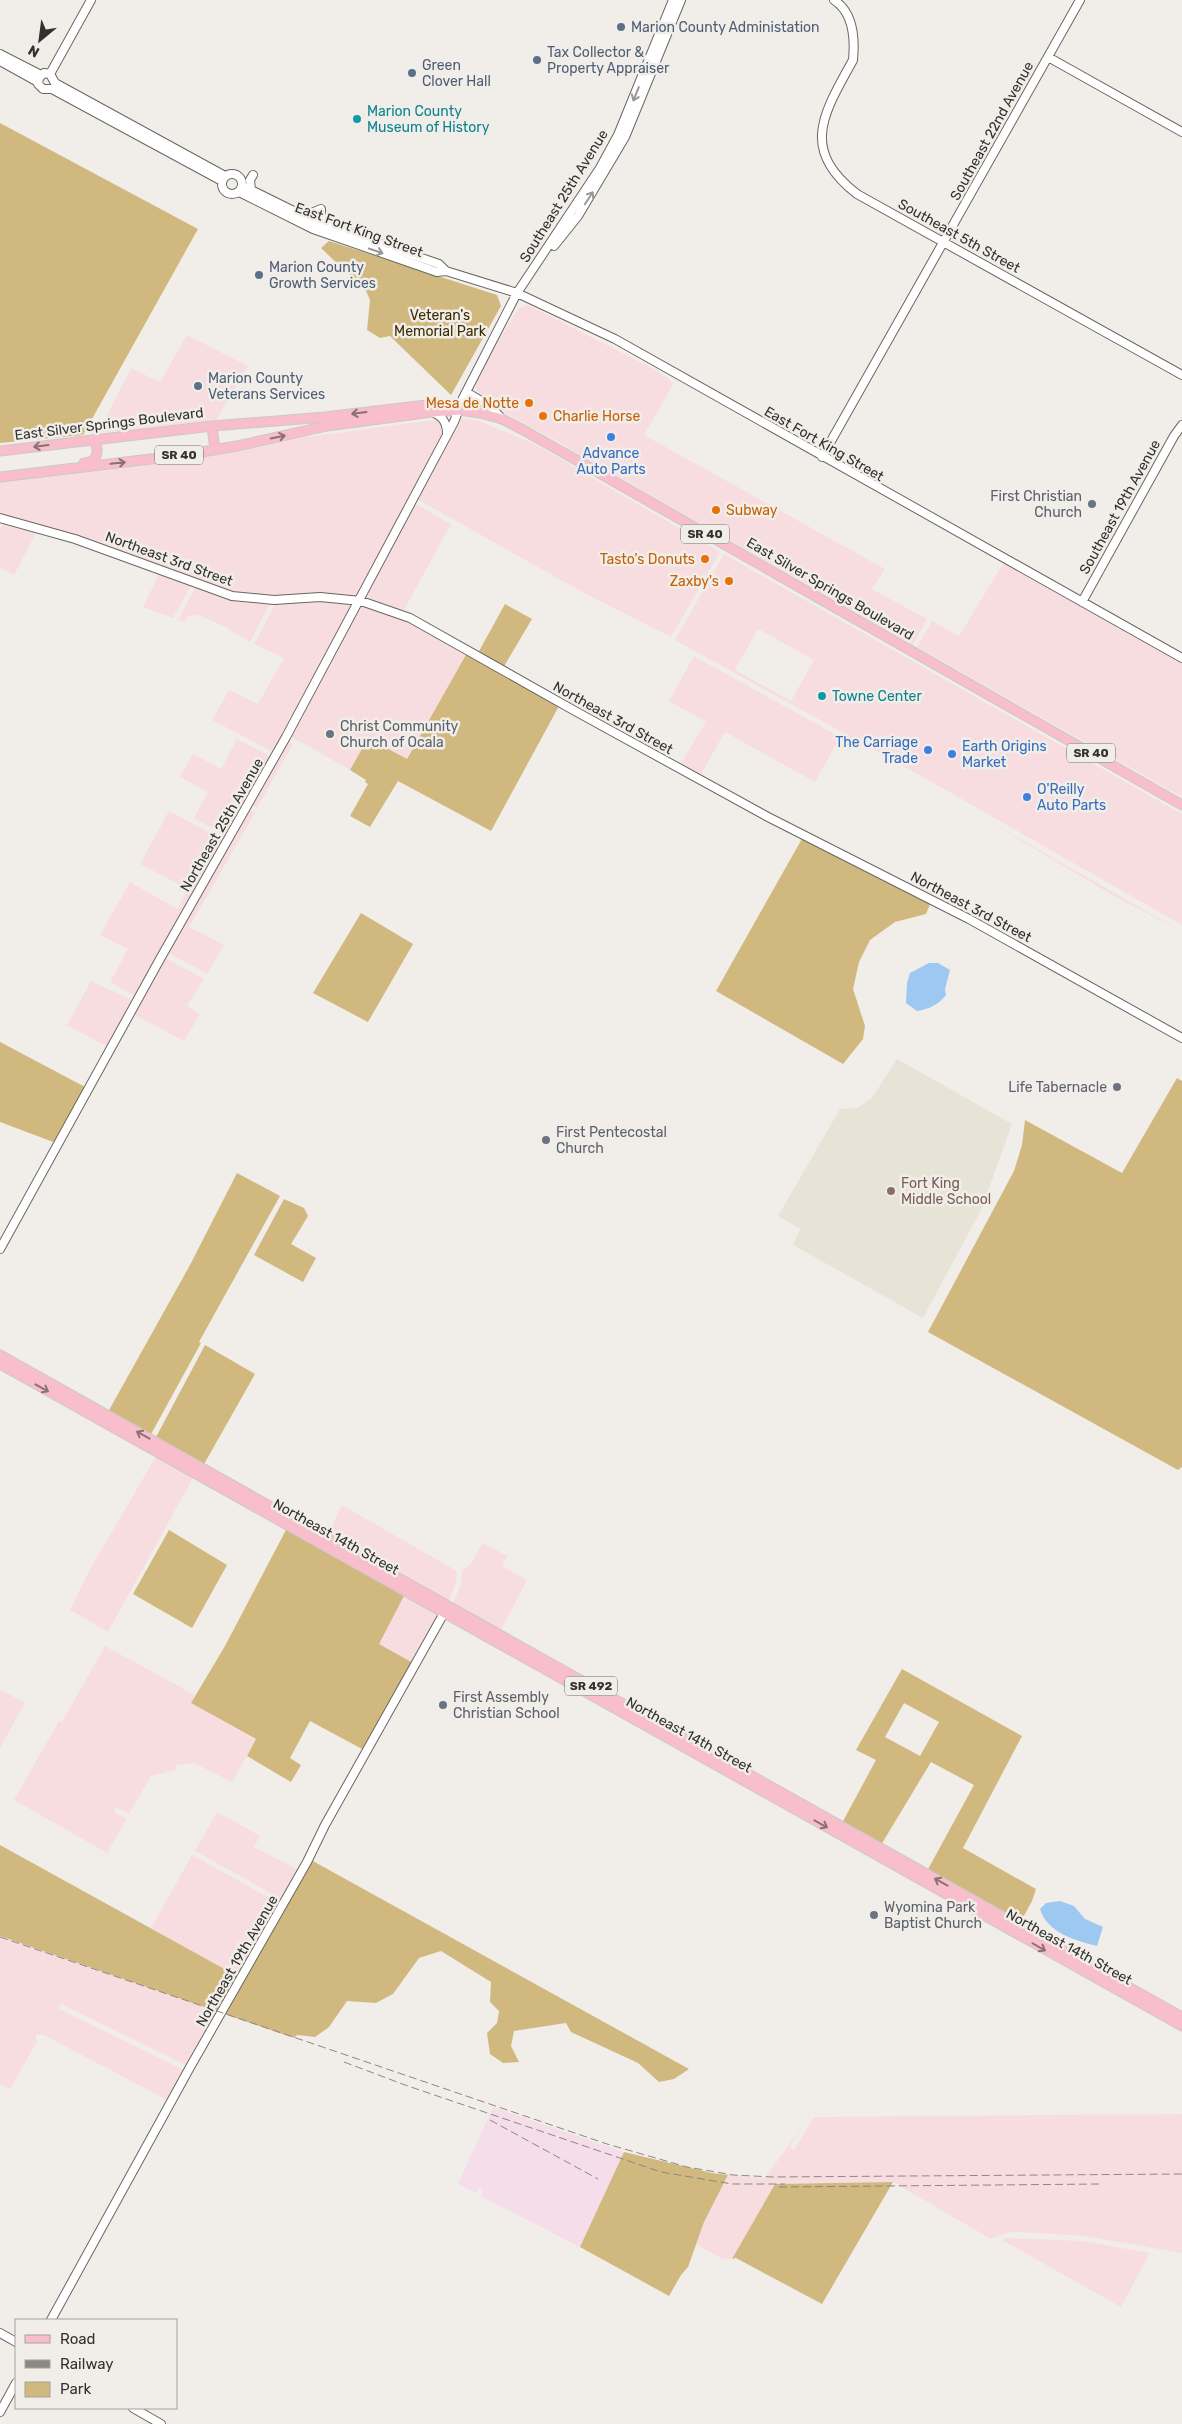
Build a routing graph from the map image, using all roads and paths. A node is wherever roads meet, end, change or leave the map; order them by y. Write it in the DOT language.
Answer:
graph roads {
  1 [pos="91,0"];
  2 [pos="673,0"];
  3 [pos="681,0"];
  4 [pos="834,0"];
  5 [pos="1080,0"];
  6 [pos="0,54"];
  7 [pos="1048,57"];
  8 [pos="0,61"];
  9 [pos="50,74"];
  10 [pos="39,78"];
  11 [pos="53,86"];
  12 [pos="1182,132"];
  13 [pos="253,175"];
  14 [pos="223,179"];
  15 [pos="241,189"];
  16 [pos="251,190"];
  17 [pos="304,216"];
  18 [pos="332,228"];
  19 [pos="945,242"];
  20 [pos="446,271"];
  21 [pos="517,293"];
  22 [pos="1182,375"];
  23 [pos="466,392"];
  24 [pos="459,410"];
  25 [pos="432,412"];
  26 [pos="502,419"];
  27 [pos="1182,425"];
  28 [pos="212,426"];
  29 [pos="447,436"];
  30 [pos="95,439"];
  31 [pos="215,450"];
  32 [pos="0,451"];
  33 [pos="822,457"];
  34 [pos="30,473"];
  35 [pos="0,477"];
  36 [pos="0,518"];
  37 [pos="361,601"];
  38 [pos="1082,602"];
  39 [pos="1182,658"];
  40 [pos="1182,805"];
  41 [pos="1182,1038"];
  42 [pos="0,1249"];
  43 [pos="0,1355"];
  44 [pos="0,1364"];
  45 [pos="444,1613"];
  46 [pos="1182,2017"];
  47 [pos="1182,2026"];
  48 [pos="52,2319"];
  49 [pos="0,2333"];
  50 [pos="15,2341"];
  51 [pos="15,2385"];
  52 [pos="135,2409"];
  53 [pos="0,2412"];
  54 [pos="161,2424"];
  1 -- 9 [label="street"];
  2 -- 21 [label="street, Southeast 25th Avenue, one-way"];
  21 -- 3 [label="street, Southeast 25th Avenue, one-way"];
  4 -- 19 [label="street, Southeast 5th Street"];
  5 -- 7 [label="street, Southeast 22nd Avenue"];
  6 -- 10 [label="street"];
  7 -- 12 [label="street"];
  7 -- 19 [label="street, Southeast 22nd Avenue"];
  8 -- 10 [label="street"];
  9 -- 10 [label="street"];
  9 -- 11 [label="street"];
  10 -- 11 [label="street"];
  11 -- 14 [label="street"];
  13 -- 16 [label="street"];
  14 -- 15 [label="street"];
  14 -- 15 [label="street"];
  15 -- 16 [label="street, East Fort King Street"];
  15 -- 20 [label="street, East Fort King Street, one-way"];
  16 -- 17 [label="street, East Fort King Street"];
  17 -- 18 [label="street, East Fort King Street"];
  17 -- 18 [label="street"];
  18 -- 20 [label="street, East Fort King Street"];
  19 -- 22 [label="street, Southeast 5th Street"];
  19 -- 33 [label="street, Southeast 22nd Avenue"];
  20 -- 21 [label="street, East Fort King Street"];
  21 -- 23 [label="street, Southeast 25th Avenue"];
  21 -- 33 [label="street, East Fort King Street"];
  23 -- 24 [label="street, Southeast 25th Avenue"];
  23 -- 26 [label="street"];
  24 -- 25 [label="main road, East Silver Springs Boulevard / SR 40"];
  24 -- 26 [label="main road, East Silver Springs Boulevard / SR 40"];
  24 -- 28 [label="main road, East Silver Springs Boulevard / SR 40, one-way"];
  24 -- 29 [label="street, Northeast 25th Avenue"];
  25 -- 29 [label="street"];
  31 -- 25 [label="main road, East Silver Springs Boulevard / SR 40, one-way"];
  26 -- 40 [label="main road, East Silver Springs Boulevard / SR 40"];
  27 -- 38 [label="street, Southeast 19th Avenue"];
  28 -- 30 [label="main road, East Silver Springs Boulevard / SR 40"];
  28 -- 31 [label="main road"];
  29 -- 37 [label="street, Northeast 25th Avenue"];
  30 -- 32 [label="main road, East Silver Springs Boulevard / SR 40, one-way"];
  30 -- 34 [label="main road"];
  34 -- 31 [label="main road, East Silver Springs Boulevard / SR 40, one-way"];
  33 -- 38 [label="street, East Fort King Street"];
  34 -- 35 [label="main road, East Silver Springs Boulevard / SR 40"];
  36 -- 37 [label="street, Northeast 3rd Street"];
  37 -- 41 [label="street, Northeast 3rd Street"];
  37 -- 42 [label="street, Northeast 25th Avenue"];
  38 -- 39 [label="street, East Fort King Street"];
  46 -- 43 [label="main road, Northeast 14th Street / SR 492, one-way"];
  44 -- 45 [label="main road, Northeast 14th Street / SR 492, one-way"];
  45 -- 47 [label="main road, Northeast 14th Street / SR 492, one-way"];
  45 -- 48 [label="street, Northeast 19th Avenue"];
  49 -- 50 [label="street"];
  51 -- 53 [label="street"];
  52 -- 54 [label="street"];
}
